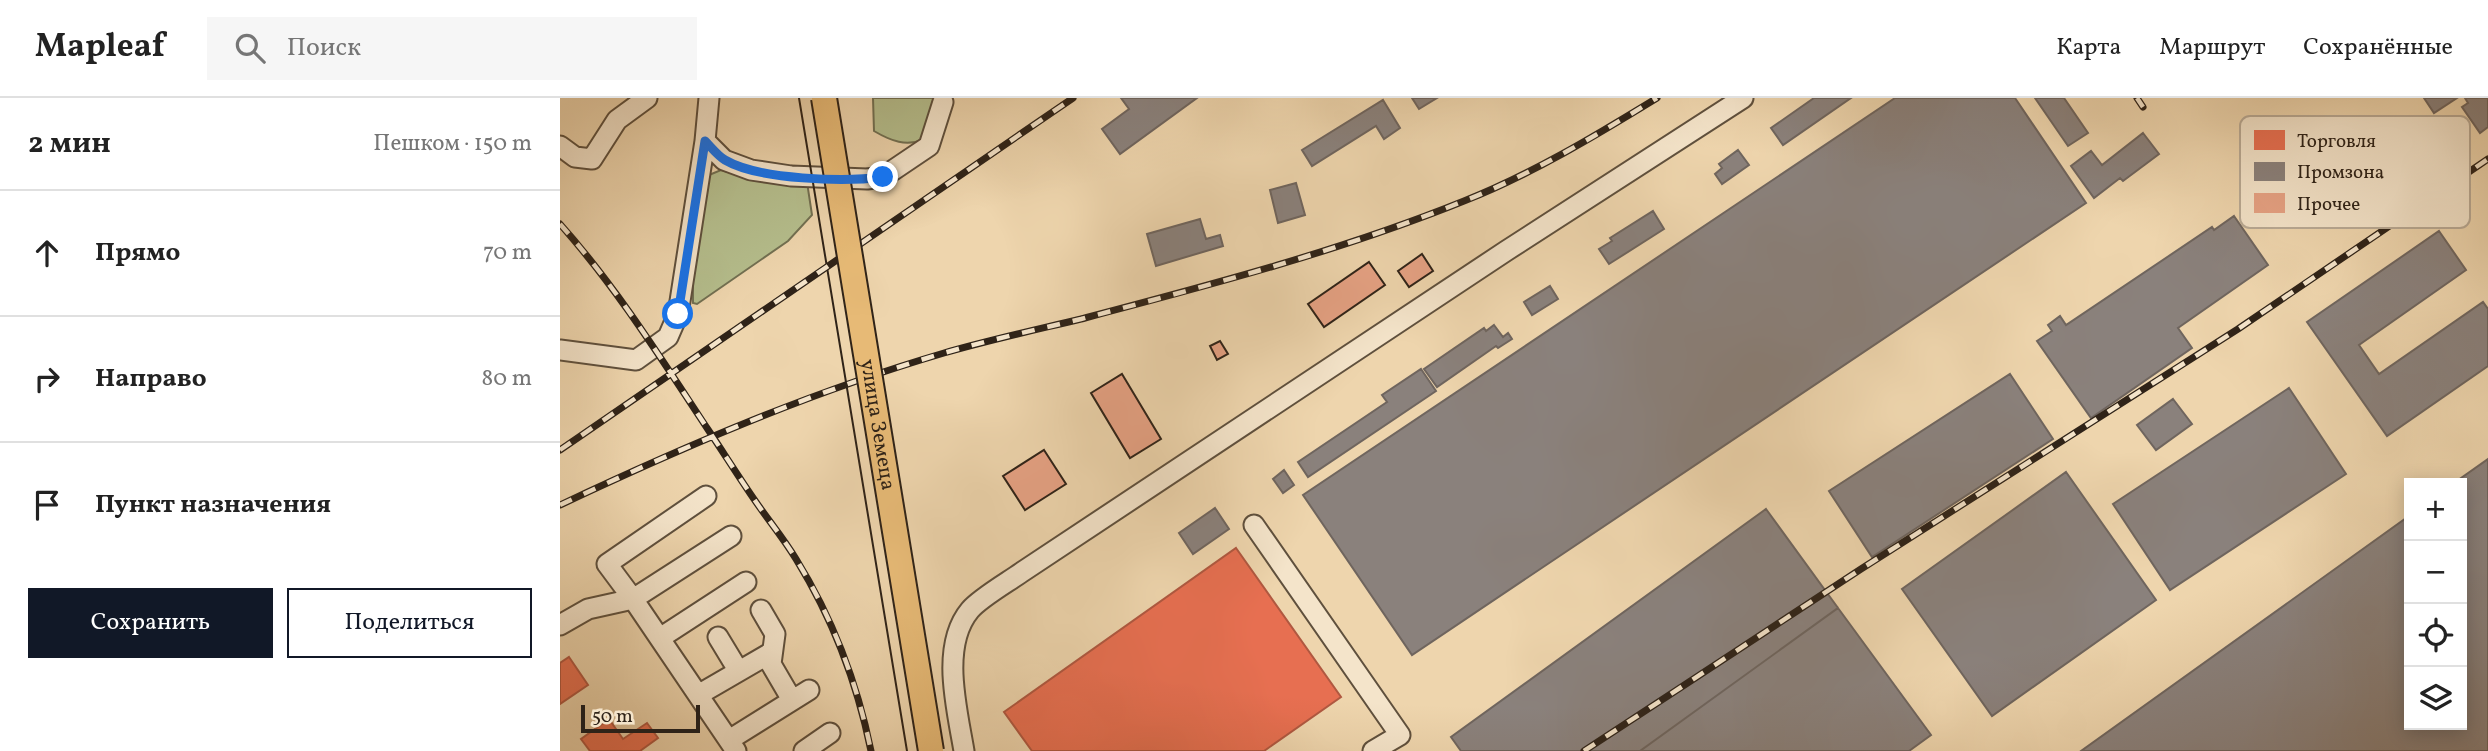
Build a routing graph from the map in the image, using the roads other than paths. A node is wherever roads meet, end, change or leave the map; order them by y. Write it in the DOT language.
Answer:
graph roads {
  1 [pos="647,98"];
  2 [pos="709,98"];
  3 [pos="824,98"];
  4 [pos="1743,98"];
  5 [pos="943,102"];
  6 [pos="705,141"];
  7 [pos="560,146"];
  8 [pos="560,350"];
  9 [pos="706,496"];
  10 [pos="1254,525"];
  11 [pos="731,536"];
  12 [pos="746,582"];
  13 [pos="633,599"];
  14 [pos="761,610"];
  15 [pos="560,625"];
  16 [pos="718,637"];
  17 [pos="660,638"];
  18 [pos="772,652"];
  19 [pos="738,670"];
  20 [pos="698,695"];
  21 [pos="830,733"];
  22 [pos="733,746"];
  23 [pos="804,751"];
  24 [pos="931,751"];
  25 [pos="964,751"];
  26 [pos="1373,751"];
  1 -- 7 [label="street"];
  2 -- 6 [label="street"];
  3 -- 24 [label="main road, улица Земеца, bridge"];
  4 -- 25 [label="street"];
  5 -- 6 [label="street"];
  6 -- 8 [label="street"];
  9 -- 13 [label="street"];
  10 -- 26 [label="street"];
  11 -- 13 [label="street"];
  12 -- 17 [label="street"];
  13 -- 15 [label="street"];
  13 -- 17 [label="street"];
  14 -- 18 [label="street"];
  16 -- 19 [label="street"];
  17 -- 20 [label="street"];
  18 -- 19 [label="street"];
  18 -- 22 [label="street"];
  19 -- 20 [label="street"];
  20 -- 22 [label="street"];
  21 -- 23 [label="street"];
}
